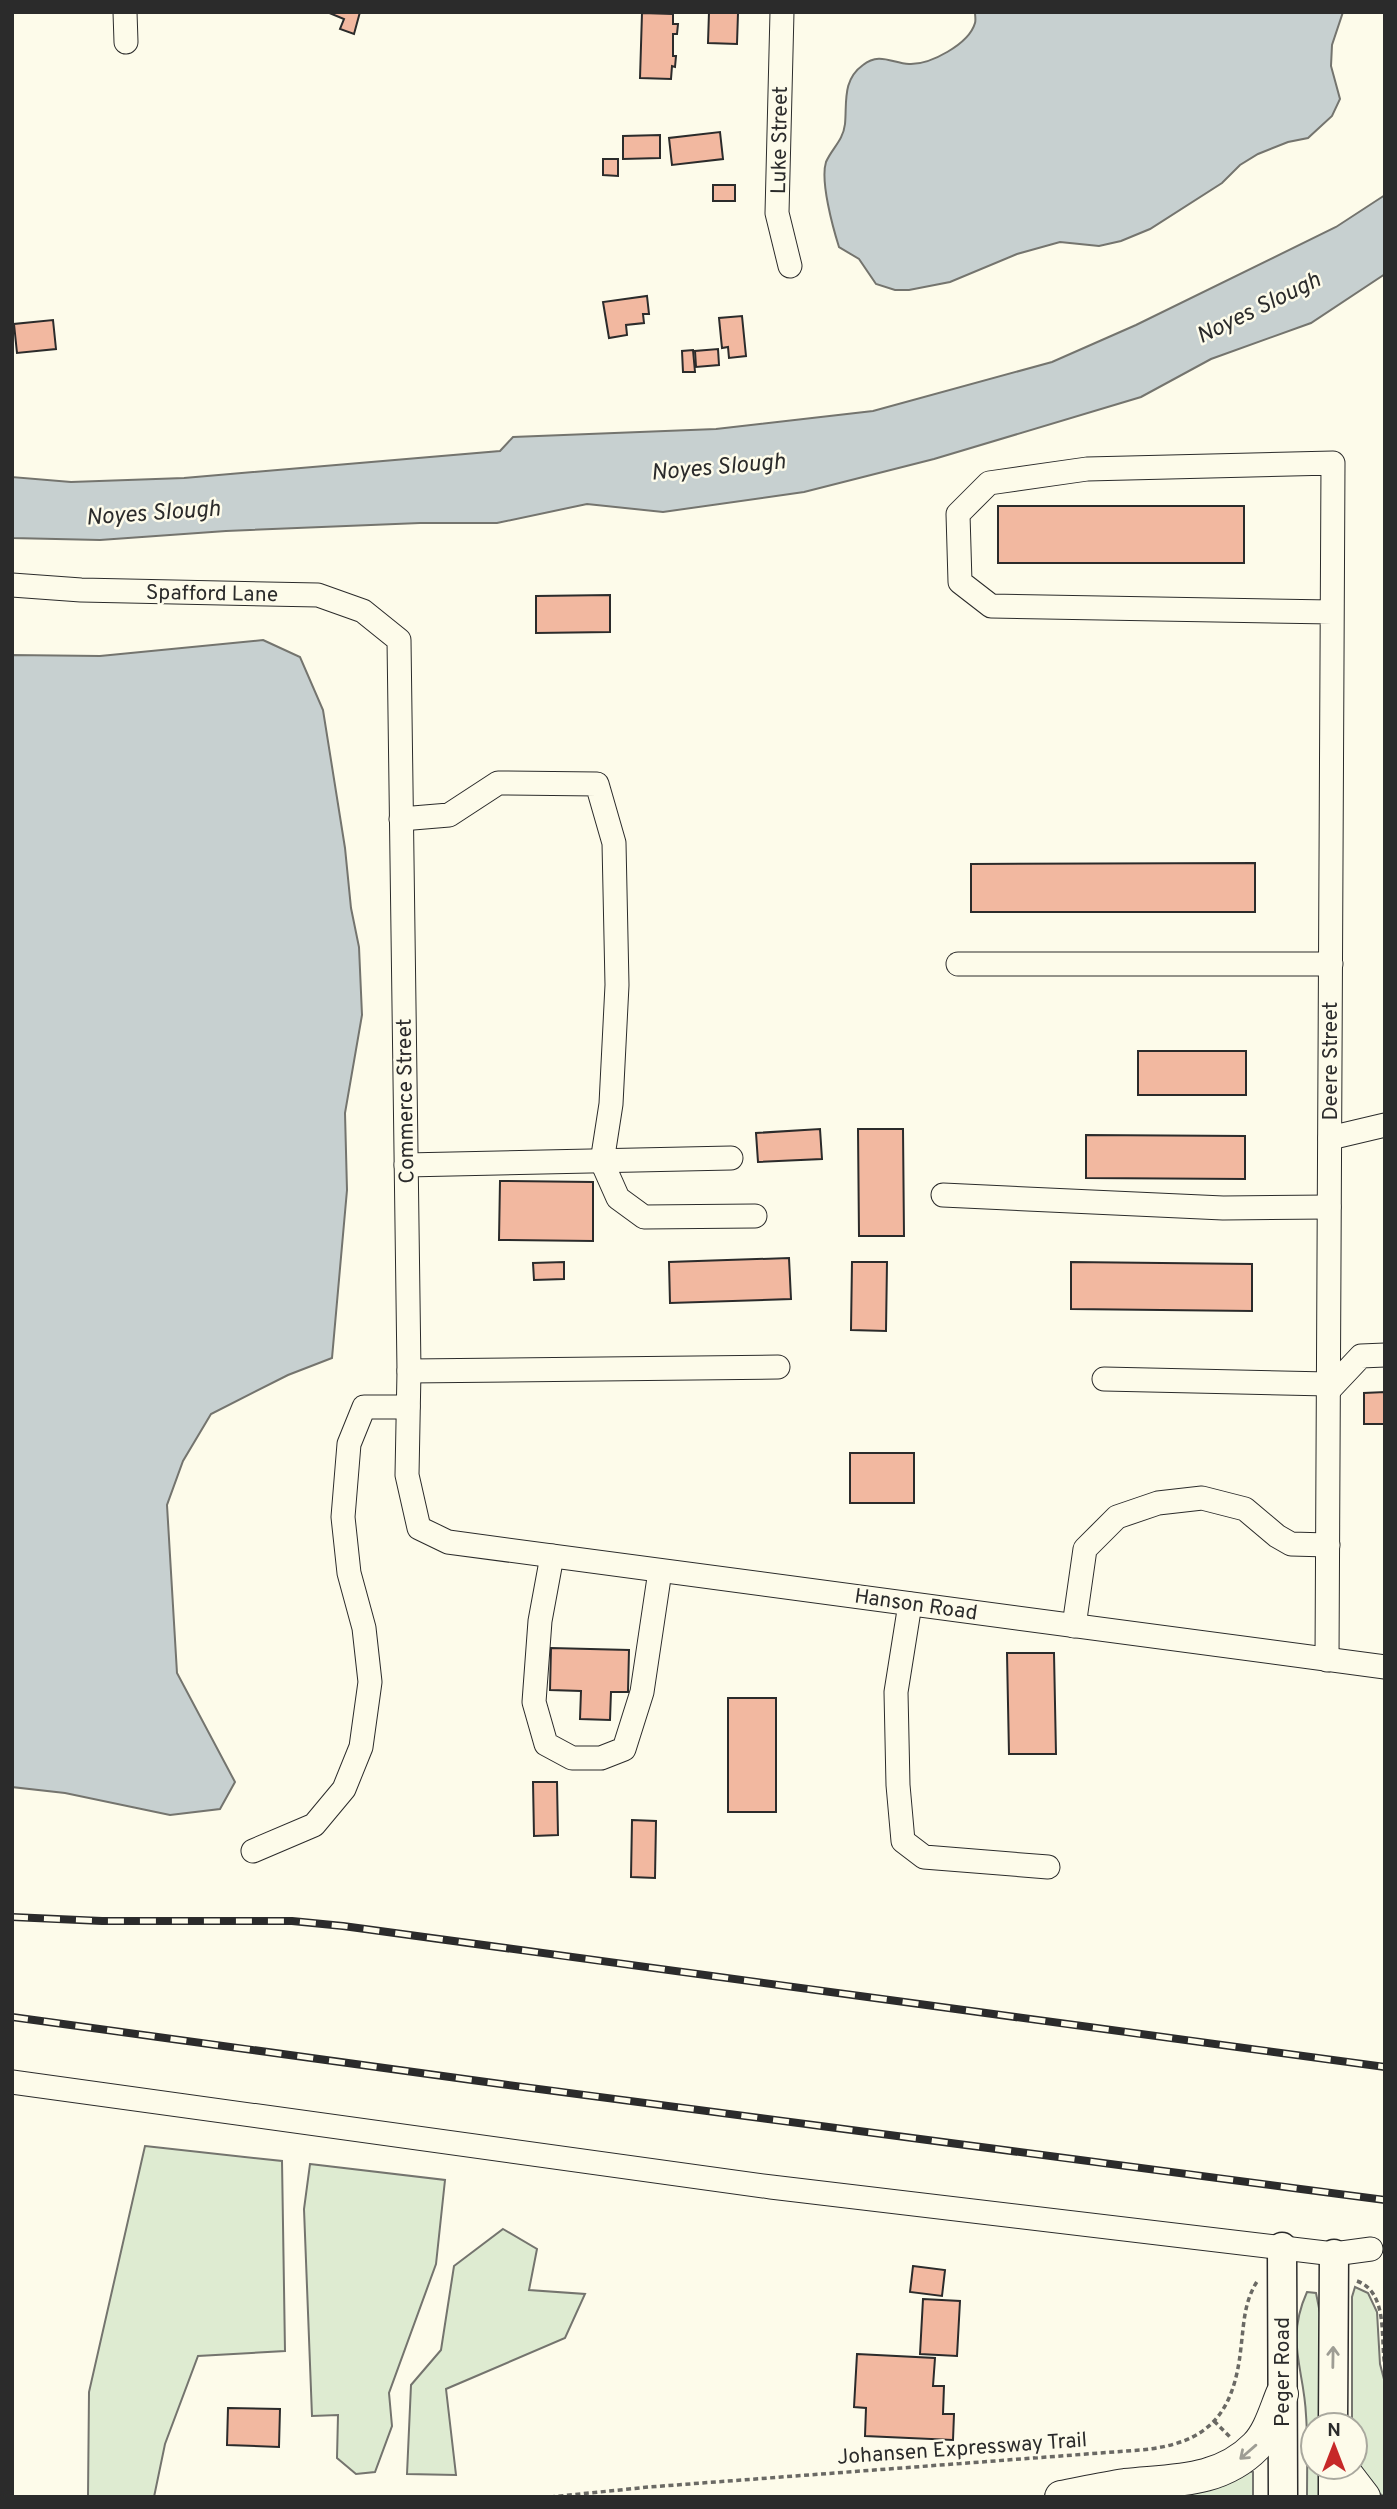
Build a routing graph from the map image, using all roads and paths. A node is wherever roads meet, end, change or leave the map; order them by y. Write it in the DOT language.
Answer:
graph roads {
  1 [pos="125,12"];
  2 [pos="782,12"];
  3 [pos="126,42"];
  4 [pos="790,266"];
  5 [pos="12,585"];
  6 [pos="1332,612"];
  7 [pos="399,640"];
  8 [pos="401,819"];
  9 [pos="958,964"];
  10 [pos="1331,964"];
  11 [pos="1385,1125"];
  12 [pos="1329,1138"];
  13 [pos="731,1158"];
  14 [pos="602,1162"];
  15 [pos="406,1165"];
  16 [pos="943,1195"];
  17 [pos="1329,1207"];
  18 [pos="754,1216"];
  19 [pos="1385,1355"];
  20 [pos="778,1367"];
  21 [pos="409,1371"];
  22 [pos="1104,1379"];
  23 [pos="1328,1388"];
  24 [pos="408,1408"];
  25 [pos="448,1542"];
  26 [pos="1328,1545"];
  27 [pos="552,1556"];
  28 [pos="660,1570"];
  29 [pos="910,1604"];
  30 [pos="1074,1626"];
  31 [pos="1327,1660"];
  32 [pos="1385,1667"];
  33 [pos="253,1852"];
  34 [pos="1048,1867"];
  35 [pos="12,2082"];
  36 [pos="1282,2247"];
  37 [pos="1371,2249"];
  38 [pos="1334,2254"];
  39 [pos="1260,2277"];
  40 [pos="1357,2281"];
  41 [pos="1385,2366"];
  42 [pos="1282,2394"];
  43 [pos="1333,2411"];
  44 [pos="1214,2421"];
  45 [pos="1235,2441"];
  46 [pos="1352,2481"];
  47 [pos="550,2497"];
  48 [pos="1061,2497"];
  49 [pos="1283,2497"];
  50 [pos="1364,2497"];
  1 -- 3 [label="street"];
  2 -- 4 [label="street, Luke Street"];
  5 -- 7 [label="street, Spafford Lane"];
  6 -- 6 [label="street, Deere Street"];
  6 -- 10 [label="street, Deere Street"];
  7 -- 8 [label="street, Commerce Street"];
  8 -- 14 [label="street"];
  8 -- 15 [label="street, Commerce Street"];
  9 -- 10 [label="street"];
  10 -- 12 [label="street, Deere Street"];
  11 -- 12 [label="street"];
  12 -- 17 [label="street, Deere Street"];
  13 -- 14 [label="street"];
  14 -- 15 [label="street"];
  14 -- 18 [label="street"];
  15 -- 21 [label="street, Commerce Street"];
  16 -- 17 [label="street"];
  17 -- 23 [label="street, Deere Street"];
  19 -- 23 [label="street"];
  20 -- 21 [label="street"];
  21 -- 24 [label="street, Commerce Street"];
  22 -- 23 [label="street"];
  23 -- 26 [label="street, Deere Street"];
  24 -- 25 [label="street, Commerce Street"];
  24 -- 33 [label="street"];
  25 -- 27 [label="street, Hanson Road"];
  26 -- 30 [label="street"];
  26 -- 31 [label="street, Deere Street"];
  27 -- 28 [label="street, Hanson Road"];
  27 -- 28 [label="street"];
  28 -- 29 [label="street, Hanson Road"];
  29 -- 30 [label="street, Hanson Road"];
  29 -- 34 [label="street"];
  30 -- 31 [label="street, Hanson Road"];
  31 -- 32 [label="street, Hanson Road"];
  35 -- 36 [label="street"];
  36 -- 38 [label="street"];
  36 -- 42 [label="main road, Peger Road"];
  37 -- 38 [label="street"];
  43 -- 38 [label="main road, one-way"];
  39 -- 44 [label="path, Johansen Expressway Trail"];
  40 -- 41 [label="path"];
  42 -- 48 [label="highway, one-way"];
  42 -- 49 [label="main road, Peger Road"];
  44 -- 45 [label="path"];
  44 -- 47 [label="path, Johansen Expressway Trail"];
  46 -- 50 [label="highway"];
}
